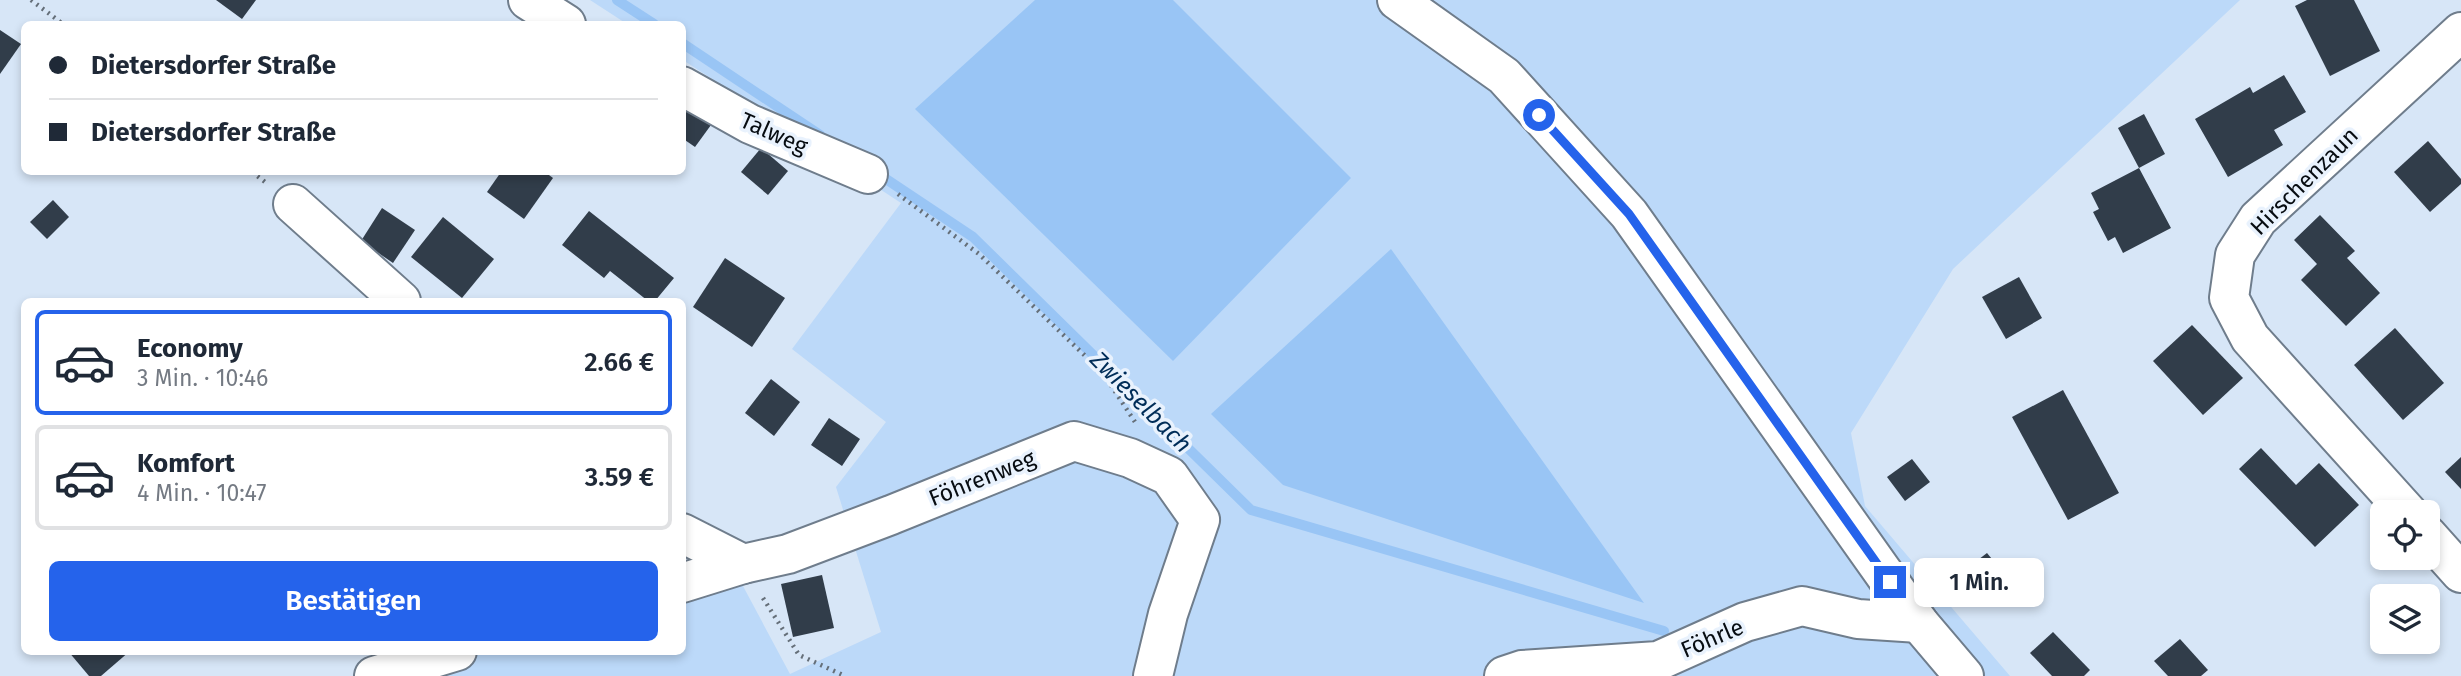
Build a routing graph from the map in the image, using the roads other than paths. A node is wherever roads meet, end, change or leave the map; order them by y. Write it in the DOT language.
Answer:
graph roads {
  1 [pos="528,0"];
  2 [pos="1397,0"];
  3 [pos="561,21"];
  4 [pos="2461,32"];
  5 [pos="686,88"];
  6 [pos="868,174"];
  7 [pos="293,204"];
  8 [pos="398,298"];
  9 [pos="2396,500"];
  10 [pos="686,535"];
  11 [pos="2440,550"];
  12 [pos="743,564"];
  13 [pos="2461,573"];
  14 [pos="686,582"];
  15 [pos="1919,623"];
  16 [pos="444,655"];
  17 [pos="374,676"];
  18 [pos="1153,676"];
  19 [pos="1504,676"];
  20 [pos="1964,676"];
  1 -- 3 [label="street"];
  2 -- 15 [label="street"];
  4 -- 9 [label="street, Hirschenzaun"];
  5 -- 6 [label="street, Talweg"];
  7 -- 8 [label="street"];
  10 -- 12 [label="street"];
  11 -- 13 [label="street"];
  12 -- 14 [label="street, Föhrenweg"];
  12 -- 18 [label="street, Föhrenweg"];
  15 -- 19 [label="street, Föhrle"];
  15 -- 20 [label="street"];
  16 -- 17 [label="street"];
}
